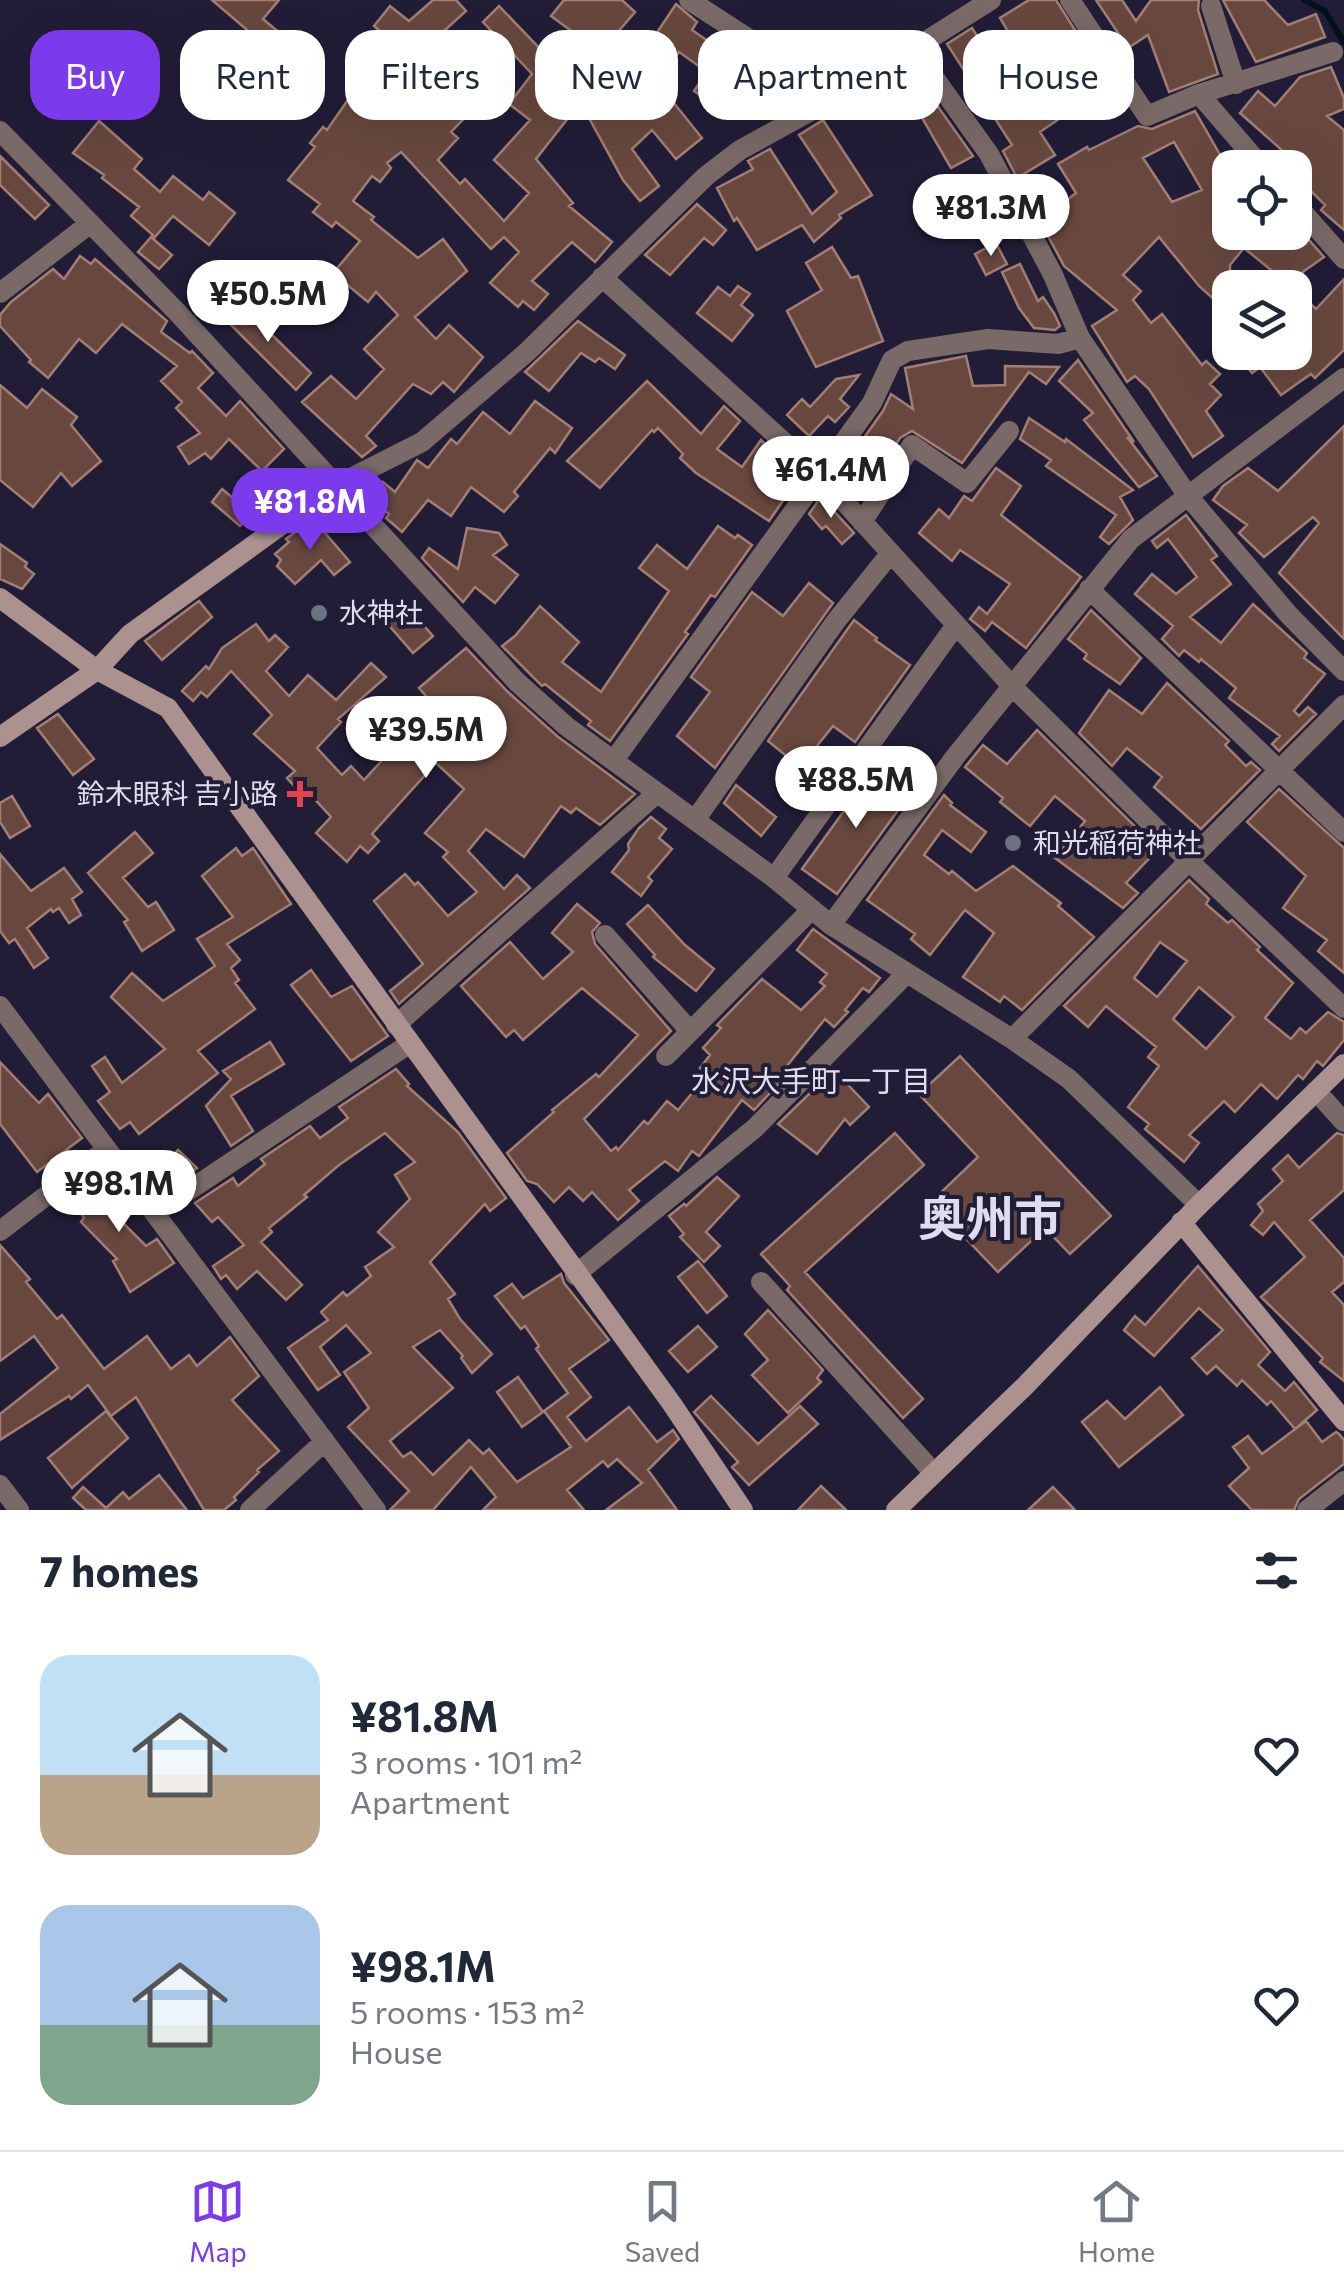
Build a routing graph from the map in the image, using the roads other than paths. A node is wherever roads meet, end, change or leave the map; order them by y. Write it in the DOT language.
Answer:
graph roads {
  1 [pos="688,0"];
  2 [pos="991,0"];
  3 [pos="1070,0"];
  4 [pos="1210,6"];
  5 [pos="735,30"];
  6 [pos="942,30"];
  7 [pos="1333,52"];
  8 [pos="1236,84"];
  9 [pos="943,90"];
  10 [pos="1199,94"];
  11 [pos="794,120"];
  12 [pos="0,131"];
  13 [pos="1248,150"];
  14 [pos="1312,222"];
  15 [pos="88,224"];
  16 [pos="1344,259"];
  17 [pos="602,277"];
  18 [pos="0,292"];
  19 [pos="1080,338"];
  20 [pos="1344,378"];
  21 [pos="1009,431"];
  22 [pos="818,473"];
  23 [pos="337,486"];
  24 [pos="1188,496"];
  25 [pos="862,522"];
  26 [pos="890,554"];
  27 [pos="1089,589"];
  28 [pos="0,598"];
  29 [pos="956,625"];
  30 [pos="97,670"];
  31 [pos="1344,671"];
  32 [pos="1012,686"];
  33 [pos="1344,705"];
  34 [pos="0,737"];
  35 [pos="614,760"];
  36 [pos="1281,772"];
  37 [pos="657,793"];
  38 [pos="695,820"];
  39 [pos="1344,832"];
  40 [pos="1190,862"];
  41 [pos="774,878"];
  42 [pos="811,910"];
  43 [pos="832,925"];
  44 [pos="605,935"];
  45 [pos="907,973"];
  46 [pos="0,1006"];
  47 [pos="1344,1008"];
  48 [pos="396,1025"];
  49 [pos="690,1032"];
  50 [pos="1012,1039"];
  51 [pos="409,1044"];
  52 [pos="666,1056"];
  53 [pos="1344,1064"];
  54 [pos="1316,1091"];
  55 [pos="1344,1122"];
  56 [pos="106,1149"];
  57 [pos="1199,1204"];
  58 [pos="155,1213"];
  59 [pos="1181,1222"];
  60 [pos="0,1231"];
  61 [pos="576,1275"];
  62 [pos="761,1282"];
  63 [pos="1344,1421"];
  64 [pos="325,1441"];
  65 [pos="934,1473"];
  66 [pos="1344,1481"];
  67 [pos="0,1484"];
  68 [pos="19,1510"];
  69 [pos="250,1510"];
  70 [pos="376,1510"];
  71 [pos="743,1510"];
  72 [pos="896,1510"];
  73 [pos="1307,1510"];
  1 -- 5 [label="street"];
  2 -- 6 [label="street"];
  3 -- 10 [label="street"];
  4 -- 8 [label="street"];
  7 -- 8 [label="street"];
  8 -- 10 [label="street"];
  9 -- 19 [label="street"];
  10 -- 13 [label="street"];
  11 -- 17 [label="street"];
  12 -- 15 [label="street"];
  14 -- 16 [label="street"];
  15 -- 18 [label="street"];
  15 -- 23 [label="street"];
  17 -- 22 [label="street"];
  17 -- 23 [label="street"];
  19 -- 22 [label="street"];
  19 -- 24 [label="street"];
  20 -- 24 [label="street"];
  21 -- 25 [label="street"];
  22 -- 25 [label="street"];
  22 -- 35 [label="street"];
  23 -- 30 [label="street"];
  23 -- 35 [label="street"];
  24 -- 27 [label="street"];
  24 -- 31 [label="street"];
  25 -- 26 [label="street"];
  26 -- 29 [label="street"];
  26 -- 38 [label="street"];
  27 -- 32 [label="street"];
  27 -- 36 [label="street"];
  28 -- 30 [label="street"];
  29 -- 32 [label="street"];
  29 -- 41 [label="street"];
  30 -- 34 [label="street"];
  30 -- 48 [label="street"];
  32 -- 40 [label="street"];
  32 -- 43 [label="street"];
  33 -- 36 [label="street"];
  35 -- 37 [label="street"];
  36 -- 39 [label="street"];
  36 -- 40 [label="street"];
  37 -- 38 [label="street"];
  37 -- 48 [label="street"];
  38 -- 41 [label="street"];
  40 -- 47 [label="street"];
  40 -- 50 [label="street"];
  41 -- 42 [label="street"];
  42 -- 43 [label="street"];
  42 -- 49 [label="street"];
  43 -- 45 [label="street"];
  44 -- 49 [label="street"];
  45 -- 50 [label="street"];
  45 -- 61 [label="street"];
  46 -- 56 [label="street"];
  48 -- 51 [label="street"];
  49 -- 52 [label="street"];
  50 -- 57 [label="street"];
  51 -- 58 [label="street"];
  51 -- 61 [label="street"];
  53 -- 54 [label="street"];
  54 -- 55 [label="street"];
  54 -- 57 [label="street"];
  56 -- 58 [label="street"];
  56 -- 60 [label="street"];
  57 -- 59 [label="street"];
  58 -- 64 [label="street"];
  59 -- 63 [label="street"];
  59 -- 65 [label="street"];
  61 -- 71 [label="street"];
  62 -- 65 [label="street"];
  64 -- 69 [label="street"];
  64 -- 70 [label="street"];
  65 -- 72 [label="street"];
  66 -- 73 [label="street"];
  67 -- 68 [label="street"];
}
